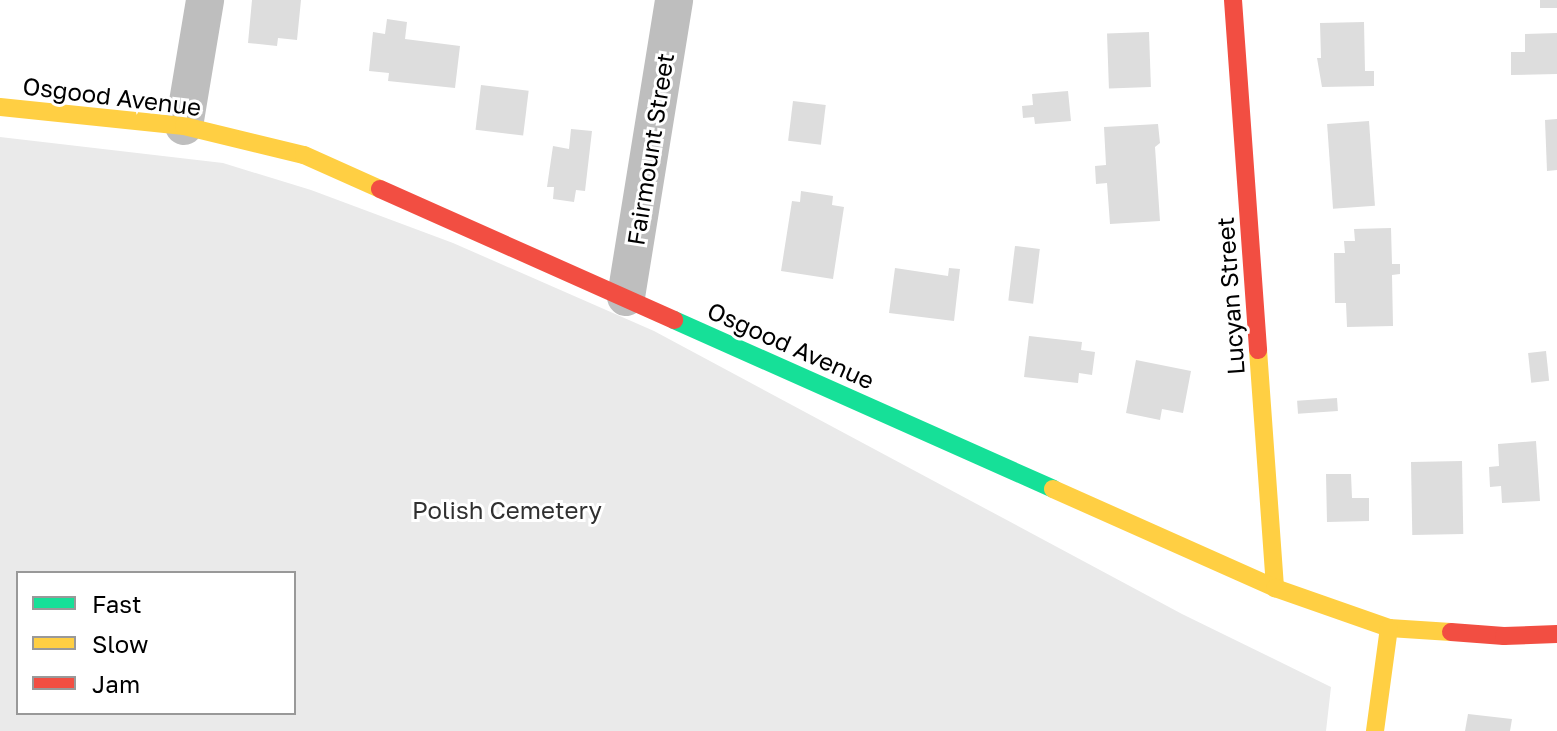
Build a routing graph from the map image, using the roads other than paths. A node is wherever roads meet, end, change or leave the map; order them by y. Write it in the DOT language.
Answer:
graph roads {
  1 [pos="205,0"];
  2 [pos="674,0"];
  3 [pos="1233,0"];
  4 [pos="0,107"];
  5 [pos="184,126"];
  6 [pos="626,297"];
  7 [pos="1275,588"];
  8 [pos="1389,628"];
  9 [pos="1557,634"];
  10 [pos="1375,731"];
  1 -- 5 [label="street"];
  2 -- 6 [label="street, Fairmount Street"];
  3 -- 7 [label="street, Lucyan Street"];
  4 -- 5 [label="street, Osgood Avenue"];
  5 -- 6 [label="street, Osgood Avenue"];
  6 -- 7 [label="street, Osgood Avenue"];
  7 -- 8 [label="street, Osgood Avenue"];
  8 -- 9 [label="street, Osgood Avenue"];
  8 -- 10 [label="street"];
}
